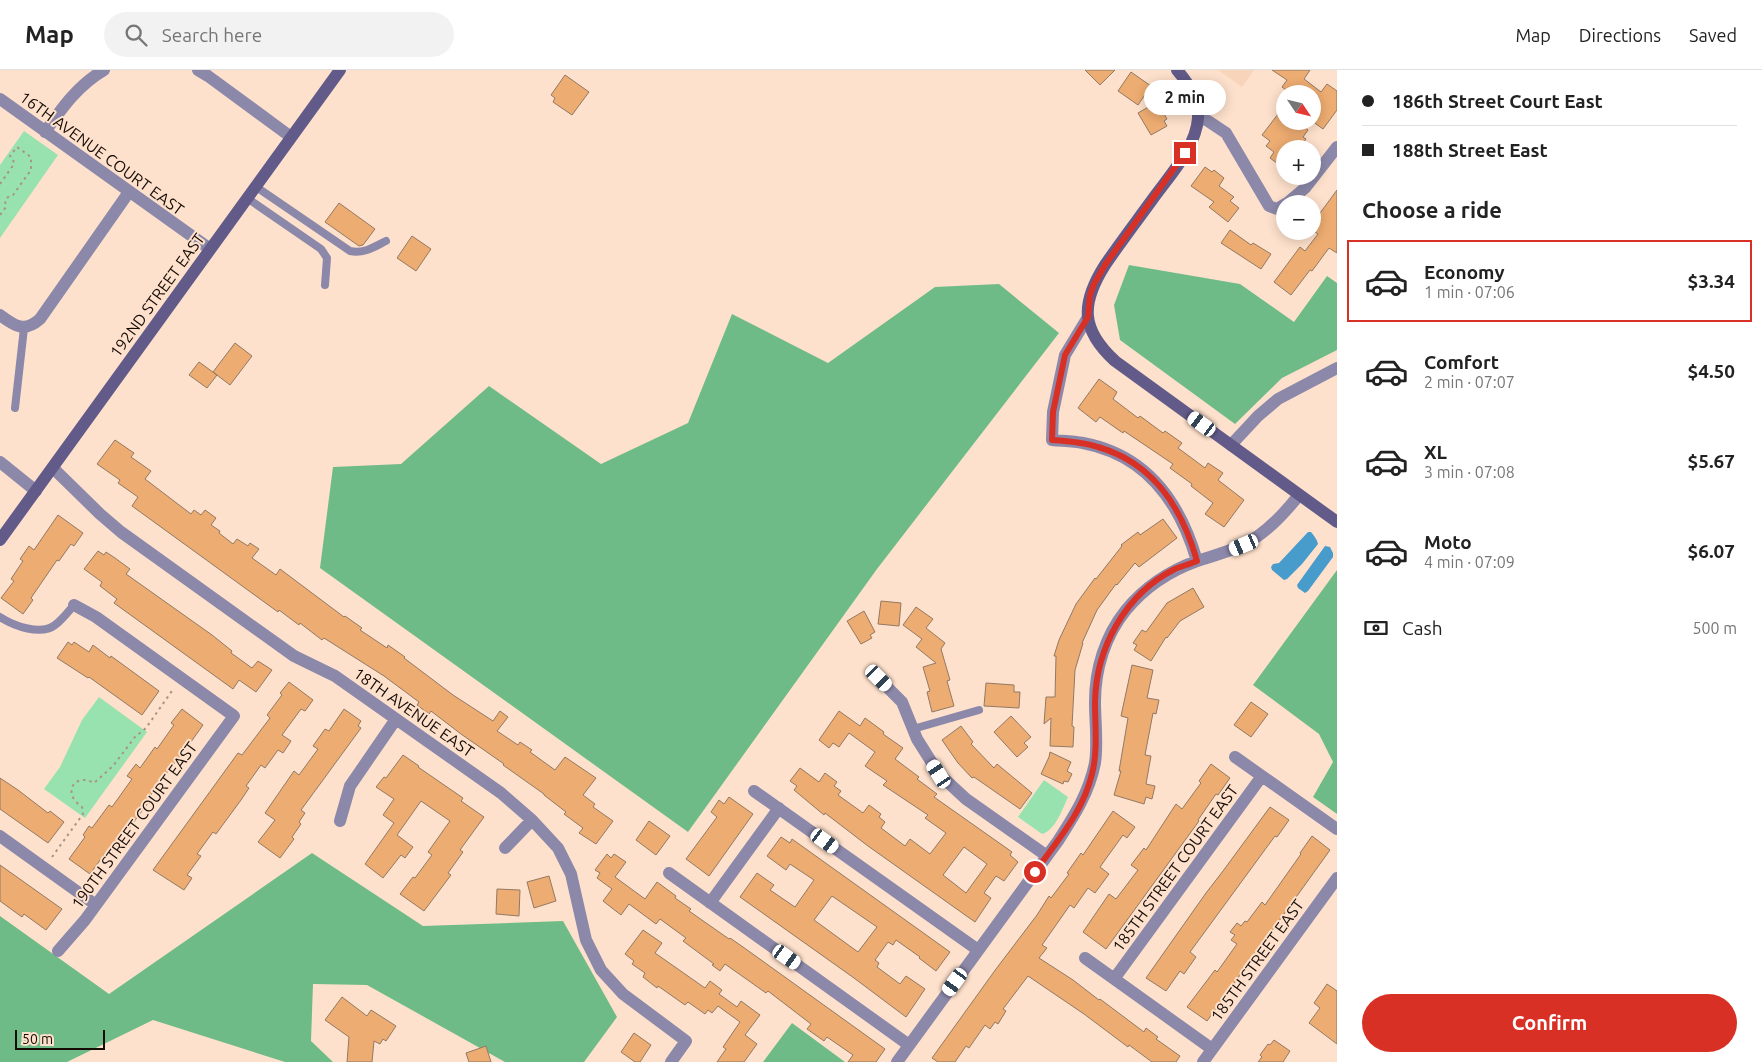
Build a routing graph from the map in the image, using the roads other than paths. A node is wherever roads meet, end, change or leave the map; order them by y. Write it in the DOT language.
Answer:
graph roads {
  1 [pos="104,70"];
  2 [pos="198,70"];
  3 [pos="340,70"];
  4 [pos="1177,70"];
  5 [pos="0,100"];
  6 [pos="1198,117"];
  7 [pos="45,132"];
  8 [pos="291,137"];
  9 [pos="1337,147"];
  10 [pos="255,186"];
  11 [pos="129,192"];
  12 [pos="1295,195"];
  13 [pos="247,198"];
  14 [pos="1276,205"];
  15 [pos="386,241"];
  16 [pos="210,249"];
  17 [pos="325,285"];
  18 [pos="0,315"];
  19 [pos="1088,317"];
  20 [pos="24,328"];
  21 [pos="1337,368"];
  22 [pos="15,408"];
  23 [pos="1231,445"];
  24 [pos="0,462"];
  25 [pos="53,468"];
  26 [pos="36,491"];
  27 [pos="1299,495"];
  28 [pos="1337,522"];
  29 [pos="0,540"];
  30 [pos="1197,561"];
  31 [pos="74,605"];
  32 [pos="0,617"];
  33 [pos="879,678"];
  34 [pos="978,710"];
  35 [pos="396,719"];
  36 [pos="913,729"];
  37 [pos="1235,757"];
  38 [pos="1262,776"];
  39 [pos="754,791"];
  40 [pos="779,808"];
  41 [pos="532,820"];
  42 [pos="340,821"];
  43 [pos="1337,829"];
  44 [pos="0,836"];
  45 [pos="505,848"];
  46 [pos="1047,856"];
  47 [pos="669,873"];
  48 [pos="1337,878"];
  49 [pos="710,903"];
  50 [pos="96,905"];
  51 [pos="978,950"];
  52 [pos="58,951"];
  53 [pos="1085,958"];
  54 [pos="1114,979"];
  55 [pos="909,1045"];
  56 [pos="1212,1049"];
  57 [pos="671,1062"];
  58 [pos="897,1062"];
  59 [pos="1203,1062"];
  1 -- 7 [label="street"];
  2 -- 8 [label="street"];
  3 -- 8 [label="street, 192ND STREET EAST"];
  4 -- 6 [label="street"];
  5 -- 7 [label="street, 16TH AVENUE COURT EAST"];
  6 -- 14 [label="street"];
  6 -- 19 [label="street"];
  7 -- 11 [label="street, 16TH AVENUE COURT EAST"];
  8 -- 10 [label="street, 192ND STREET EAST"];
  9 -- 12 [label="street"];
  10 -- 13 [label="street, 192ND STREET EAST"];
  10 -- 15 [label="lane"];
  11 -- 16 [label="street, 16TH AVENUE COURT EAST"];
  11 -- 20 [label="street"];
  13 -- 16 [label="street, 192ND STREET EAST"];
  13 -- 17 [label="lane"];
  16 -- 25 [label="street, 192ND STREET EAST"];
  18 -- 20 [label="street"];
  19 -- 23 [label="street"];
  19 -- 30 [label="street"];
  20 -- 22 [label="lane"];
  21 -- 23 [label="street"];
  23 -- 27 [label="street"];
  24 -- 26 [label="street"];
  25 -- 26 [label="street, 192ND STREET EAST"];
  25 -- 35 [label="street, 18TH AVENUE EAST"];
  26 -- 29 [label="street, 192ND STREET EAST"];
  27 -- 28 [label="street"];
  27 -- 30 [label="street"];
  30 -- 46 [label="street"];
  31 -- 32 [label="lane"];
  31 -- 50 [label="street, 190TH STREET COURT EAST"];
  33 -- 36 [label="street"];
  34 -- 36 [label="lane"];
  35 -- 41 [label="street, 18TH AVENUE EAST"];
  35 -- 42 [label="street"];
  36 -- 46 [label="street"];
  37 -- 38 [label="street"];
  38 -- 43 [label="street"];
  38 -- 54 [label="street, 185TH STREET COURT EAST"];
  39 -- 40 [label="street"];
  40 -- 49 [label="street"];
  40 -- 51 [label="street"];
  41 -- 45 [label="street"];
  41 -- 57 [label="street, 18TH AVENUE EAST"];
  44 -- 50 [label="street"];
  46 -- 51 [label="street"];
  47 -- 49 [label="street"];
  48 -- 56 [label="street, 185TH STREET EAST"];
  49 -- 55 [label="street"];
  50 -- 52 [label="street, 190TH STREET COURT EAST"];
  51 -- 55 [label="street"];
  53 -- 54 [label="street"];
  54 -- 56 [label="street"];
  55 -- 58 [label="street"];
  56 -- 59 [label="street, 185TH STREET EAST"];
}
